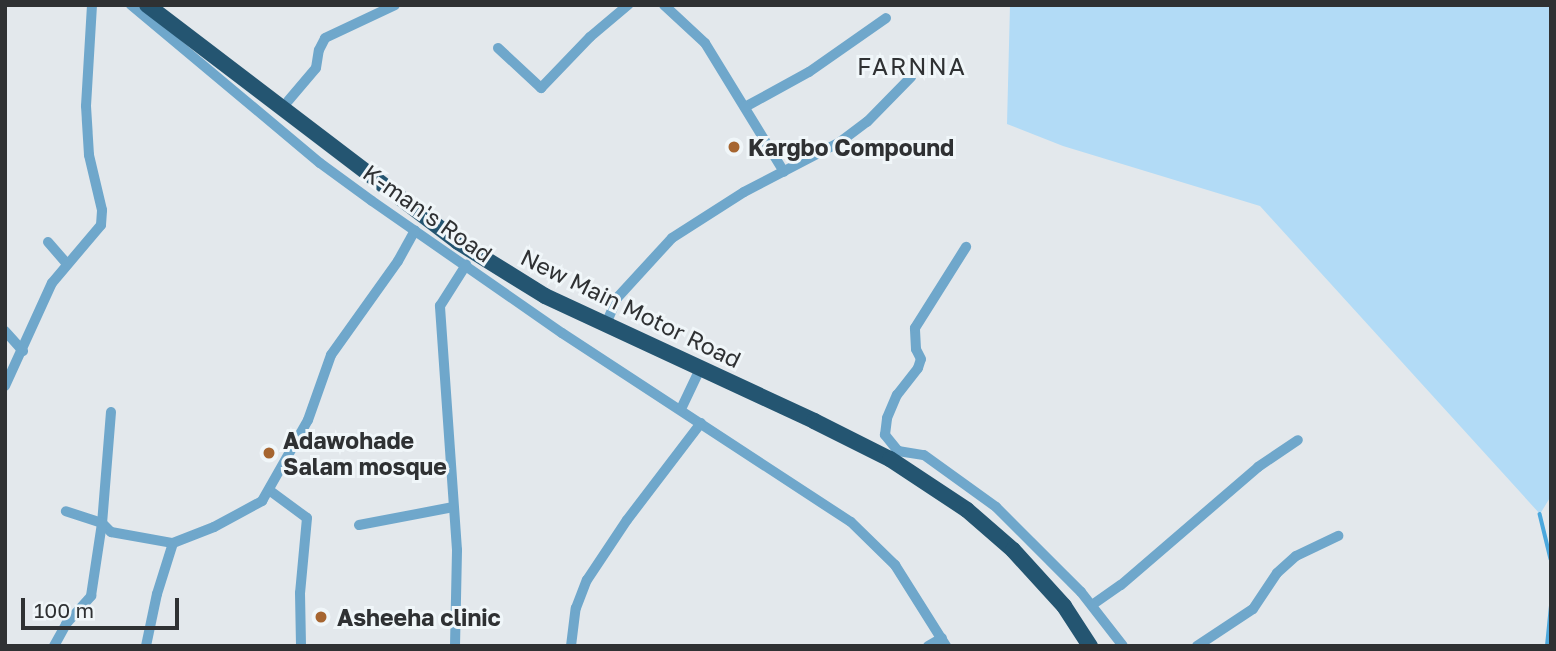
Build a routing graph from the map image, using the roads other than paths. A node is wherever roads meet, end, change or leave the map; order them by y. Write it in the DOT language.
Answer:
graph roads {
  1 [pos="92,5"];
  2 [pos="131,5"];
  3 [pos="147,5"];
  4 [pos="161,5"];
  5 [pos="395,5"];
  6 [pos="628,5"];
  7 [pos="664,5"];
  8 [pos="886,18"];
  9 [pos="498,48"];
  10 [pos="197,51"];
  11 [pos="911,77"];
  12 [pos="745,107"];
  13 [pos="278,110"];
  14 [pos="784,172"];
  15 [pos="415,230"];
  16 [pos="48,242"];
  17 [pos="966,247"];
  18 [pos="67,264"];
  19 [pos="466,265"];
  20 [pos="609,317"];
  21 [pos="5,331"];
  22 [pos="23,351"];
  23 [pos="700,369"];
  24 [pos="5,386"];
  25 [pos="681,409"];
  26 [pos="111,412"];
  27 [pos="701,423"];
  28 [pos="1298,440"];
  29 [pos="896,452"];
  30 [pos="269,490"];
  31 [pos="453,507"];
  32 [pos="66,511"];
  33 [pos="102,523"];
  34 [pos="359,525"];
  35 [pos="1338,536"];
  36 [pos="173,543"];
  37 [pos="1092,605"];
  38 [pos="944,642"];
  39 [pos="54,646"];
  40 [pos="146,646"];
  41 [pos="301,646"];
  42 [pos="455,646"];
  43 [pos="571,646"];
  44 [pos="928,646"];
  45 [pos="1090,646"];
  46 [pos="1102,646"];
  47 [pos="1123,646"];
  48 [pos="1196,646"];
  1 -- 18 [label="street"];
  2 -- 10 [label="street"];
  3 -- 10 [label="highway, New Main Motor Road"];
  4 -- 13 [label="highway, New Main Motor Road"];
  5 -- 13 [label="street"];
  6 -- 9 [label="street"];
  7 -- 12 [label="street"];
  8 -- 12 [label="street"];
  10 -- 13 [label="highway, New Main Motor Road"];
  11 -- 14 [label="street"];
  12 -- 14 [label="street"];
  13 -- 15 [label="street, K-man's Road"];
  13 -- 20 [label="highway, New Main Motor Road"];
  13 -- 23 [label="highway, New Main Motor Road"];
  14 -- 20 [label="street"];
  15 -- 19 [label="street, K-man's Road"];
  15 -- 30 [label="street"];
  16 -- 18 [label="street"];
  17 -- 29 [label="street"];
  18 -- 22 [label="street"];
  19 -- 25 [label="street, K-man's Road"];
  19 -- 31 [label="street, K-man's Road"];
  20 -- 29 [label="highway, New Main Motor Road"];
  21 -- 22 [label="street"];
  22 -- 24 [label="street"];
  23 -- 25 [label="street"];
  23 -- 45 [label="highway, New Main Motor Road"];
  25 -- 27 [label="street, K-man's Road"];
  26 -- 33 [label="street"];
  27 -- 38 [label="street, K-man's Road"];
  27 -- 43 [label="street"];
  28 -- 37 [label="street"];
  29 -- 37 [label="street"];
  29 -- 46 [label="highway, New Main Motor Road"];
  30 -- 36 [label="street"];
  30 -- 41 [label="street"];
  31 -- 34 [label="street"];
  31 -- 42 [label="street, K-man's Road"];
  32 -- 33 [label="street"];
  33 -- 36 [label="street"];
  33 -- 39 [label="street"];
  35 -- 48 [label="street"];
  36 -- 40 [label="street"];
  37 -- 47 [label="street"];
  38 -- 44 [label="street"];
}
